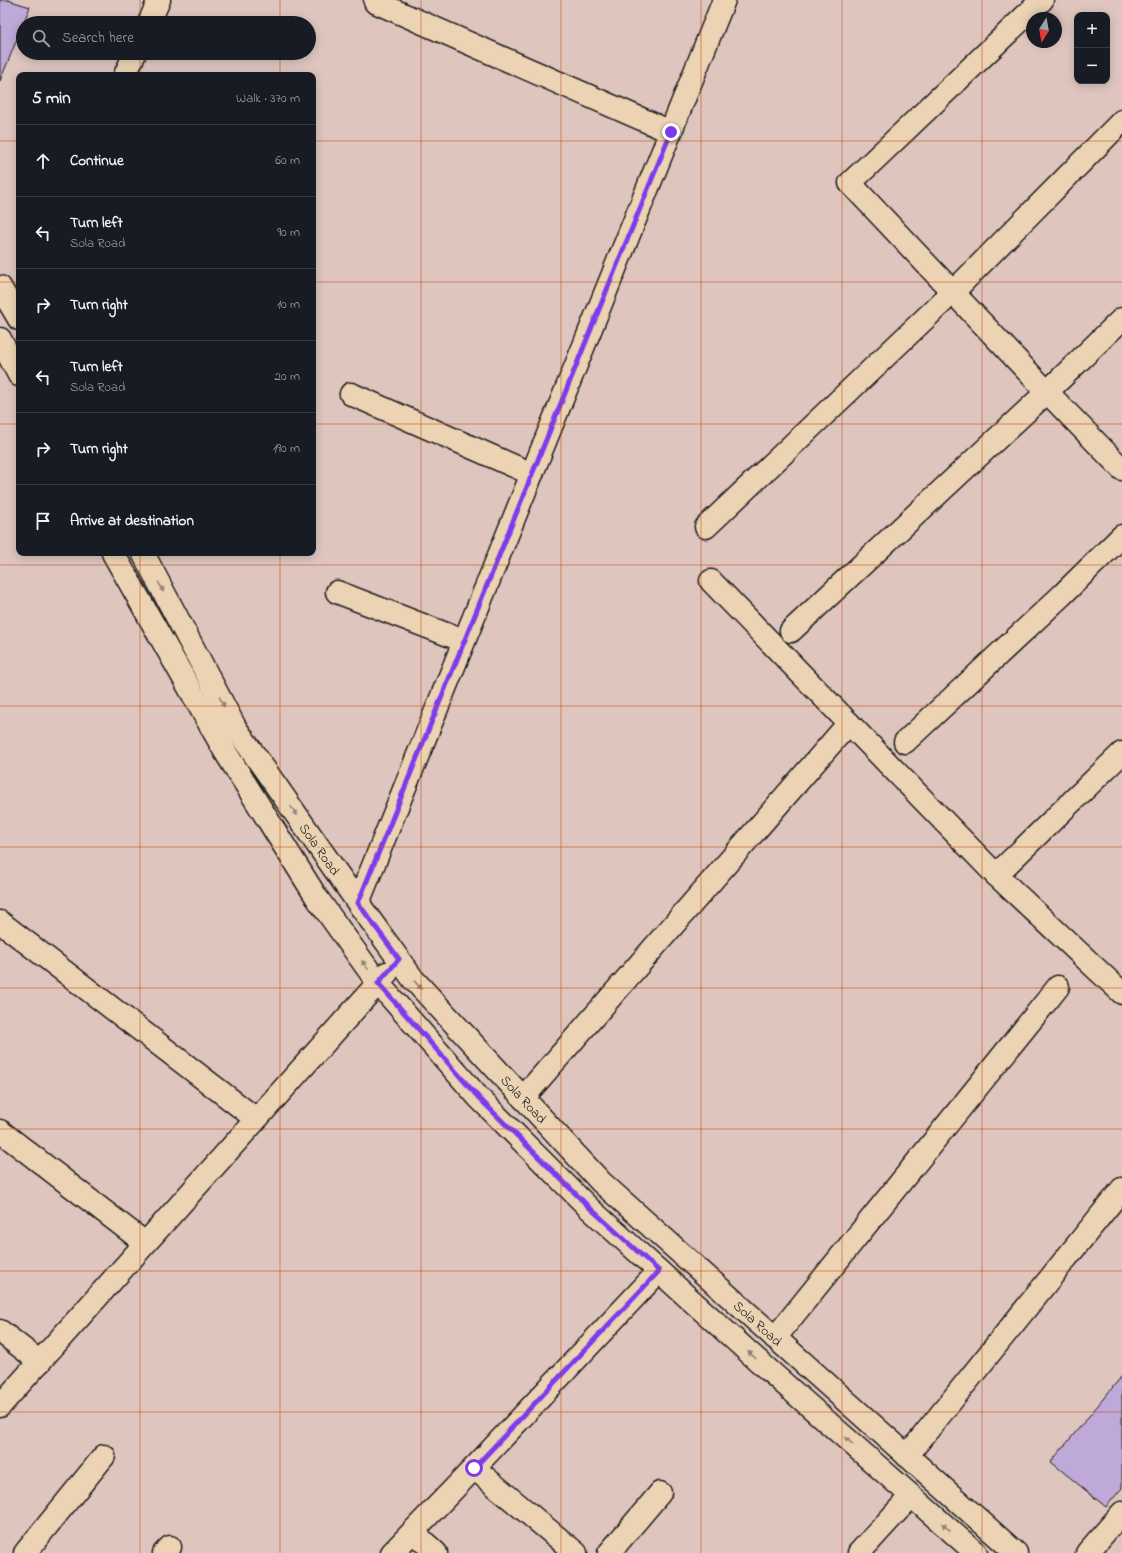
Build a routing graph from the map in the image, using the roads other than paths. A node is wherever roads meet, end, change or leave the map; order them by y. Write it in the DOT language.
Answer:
graph roads {
  1 [pos="159,0"];
  2 [pos="724,0"];
  3 [pos="1042,0"];
  4 [pos="375,2"];
  5 [pos="152,16"];
  6 [pos="132,60"];
  7 [pos="126,72"];
  8 [pos="1122,121"];
  9 [pos="671,132"];
  10 [pos="0,286"];
  11 [pos="953,292"];
  12 [pos="16,312"];
  13 [pos="1122,318"];
  14 [pos="0,339"];
  15 [pos="16,369"];
  16 [pos="1047,392"];
  17 [pos="351,394"];
  18 [pos="1122,469"];
  19 [pos="532,474"];
  20 [pos="706,527"];
  21 [pos="1122,536"];
  22 [pos="115,556"];
  23 [pos="145,556"];
  24 [pos="711,581"];
  25 [pos="337,592"];
  26 [pos="791,632"];
  27 [pos="464,641"];
  28 [pos="849,723"];
  29 [pos="905,742"];
  30 [pos="1118,764"];
  31 [pos="996,875"];
  32 [pos="358,903"];
  33 [pos="0,922"];
  34 [pos="399,959"];
  35 [pos="378,983"];
  36 [pos="1058,987"];
  37 [pos="1122,992"];
  38 [pos="523,1098"];
  39 [pos="256,1119"];
  40 [pos="0,1131"];
  41 [pos="1122,1189"];
  42 [pos="145,1244"];
  43 [pos="659,1271"];
  44 [pos="0,1331"];
  45 [pos="776,1338"];
  46 [pos="40,1362"];
  47 [pos="0,1406"];
  48 [pos="104,1456"];
  49 [pos="907,1456"];
  50 [pos="474,1468"];
  51 [pos="660,1493"];
  52 [pos="911,1496"];
  53 [pos="1122,1513"];
  54 [pos="413,1532"];
  55 [pos="25,1553"];
  56 [pos="392,1553"];
  57 [pos="436,1553"];
  58 [pos="576,1553"];
  59 [pos="609,1553"];
  60 [pos="859,1553"];
  61 [pos="976,1553"];
  62 [pos="1016,1553"];
  63 [pos="1087,1553"];
  1 -- 5 [label="street"];
  2 -- 9 [label="street"];
  3 -- 11 [label="street"];
  4 -- 9 [label="street"];
  6 -- 7 [label="street"];
  8 -- 11 [label="street"];
  9 -- 19 [label="street"];
  10 -- 12 [label="street"];
  11 -- 16 [label="street"];
  11 -- 20 [label="street"];
  13 -- 16 [label="street"];
  14 -- 15 [label="street"];
  16 -- 18 [label="street"];
  16 -- 26 [label="street"];
  17 -- 19 [label="street"];
  19 -- 27 [label="street"];
  21 -- 29 [label="street"];
  35 -- 22 [label="street, Sola Road, one-way"];
  23 -- 32 [label="street, Sola Road, one-way"];
  24 -- 28 [label="street"];
  25 -- 27 [label="street"];
  27 -- 32 [label="street"];
  28 -- 31 [label="street"];
  28 -- 38 [label="street"];
  30 -- 31 [label="street"];
  31 -- 37 [label="street"];
  32 -- 34 [label="street, Sola Road"];
  33 -- 39 [label="street"];
  34 -- 35 [label="street"];
  34 -- 38 [label="street, Sola Road, one-way"];
  35 -- 39 [label="street"];
  35 -- 43 [label="street, Sola Road"];
  36 -- 45 [label="street"];
  38 -- 45 [label="street, Sola Road"];
  39 -- 42 [label="street"];
  40 -- 42 [label="street"];
  41 -- 49 [label="street"];
  42 -- 46 [label="street"];
  43 -- 50 [label="street"];
  52 -- 43 [label="street, Sola Road, one-way"];
  44 -- 46 [label="street"];
  45 -- 49 [label="street, Sola Road"];
  46 -- 47 [label="street"];
  48 -- 55 [label="street"];
  49 -- 62 [label="street, Sola Road"];
  50 -- 54 [label="street"];
  50 -- 58 [label="street"];
  51 -- 59 [label="street"];
  52 -- 60 [label="street"];
  61 -- 52 [label="street, Sola Road, one-way"];
  53 -- 63 [label="street"];
  54 -- 56 [label="street"];
  54 -- 57 [label="street"];
}
